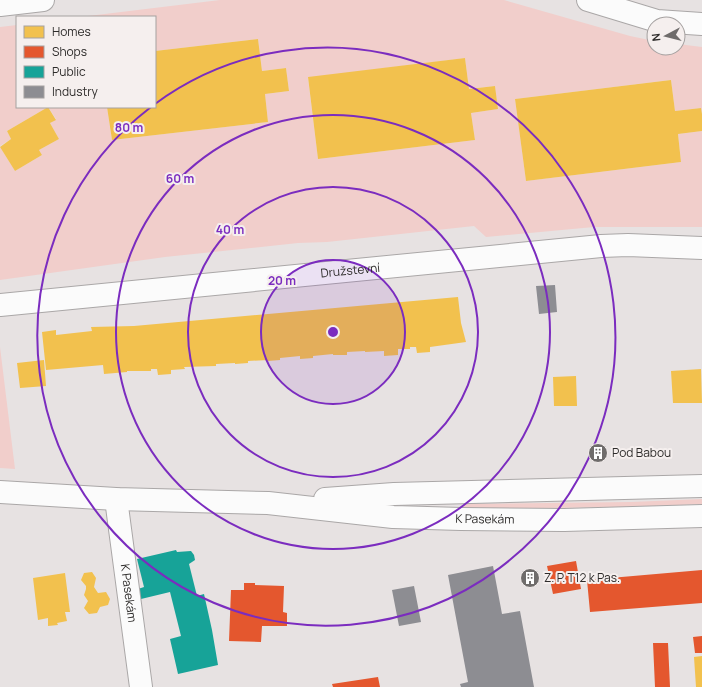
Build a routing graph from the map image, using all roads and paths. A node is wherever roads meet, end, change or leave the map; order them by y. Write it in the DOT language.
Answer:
graph roads {
  1 [pos="43,0"];
  2 [pos="588,0"];
  3 [pos="0,5"];
  4 [pos="702,24"];
  5 [pos="702,248"];
  6 [pos="0,305"];
  7 [pos="702,486"];
  8 [pos="0,492"];
  9 [pos="116,499"];
  10 [pos="268,503"];
  11 [pos="702,516"];
  12 [pos="141,687"];
  1 -- 3 [label="street"];
  2 -- 4 [label="street"];
  5 -- 6 [label="street, Družstevní"];
  7 -- 10 [label="street, K Pasekám"];
  8 -- 9 [label="street, K Pasekám"];
  9 -- 10 [label="street, K Pasekám"];
  9 -- 12 [label="street, K Pasekám"];
  10 -- 11 [label="street, K Pasekám"];
}
